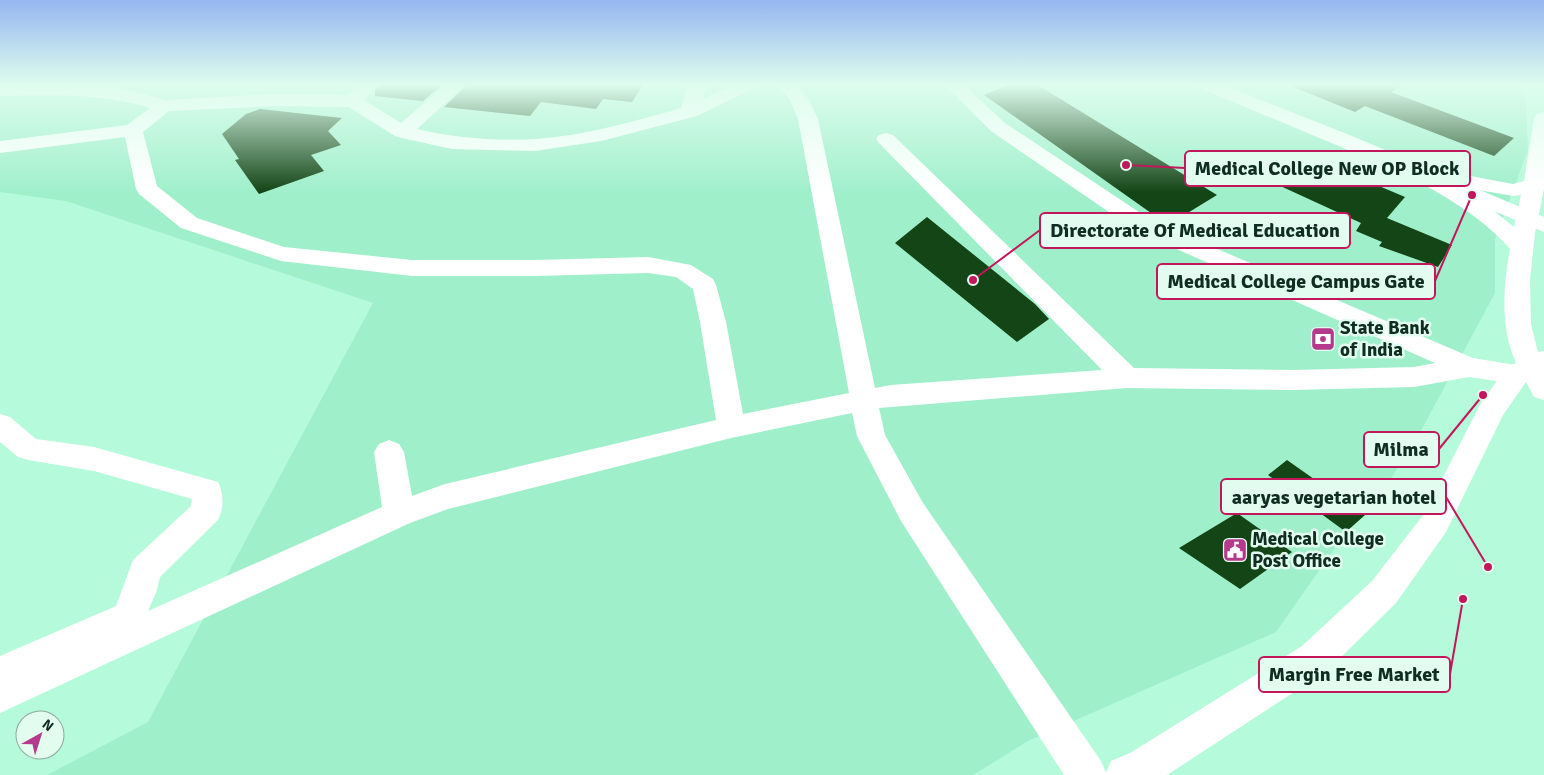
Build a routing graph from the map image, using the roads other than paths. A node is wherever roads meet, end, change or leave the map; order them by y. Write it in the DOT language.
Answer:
graph roads {
  1 [pos="145,120"];
  2 [pos="383,120"];
  3 [pos="416,120"];
  4 [pos="658,120"];
  5 [pos="808,120"];
  6 [pos="991,120"];
  7 [pos="1295,120"];
  8 [pos="1544,120"];
  9 [pos="132,130"];
  10 [pos="402,132"];
  11 [pos="886,139"];
  12 [pos="0,147"];
  13 [pos="1395,161"];
  14 [pos="1533,186"];
  15 [pos="1535,221"];
  16 [pos="1522,249"];
  17 [pos="1469,367"];
  18 [pos="1534,373"];
  19 [pos="1127,378"];
  20 [pos="0,425"];
  21 [pos="731,427"];
  22 [pos="389,452"];
  23 [pos="399,514"];
  24 [pos="0,674"];
  25 [pos="0,695"];
  26 [pos="1087,775"];
  27 [pos="1125,775"];
  1 -- 9 [label="street"];
  2 -- 10 [label="street"];
  3 -- 10 [label="street"];
  4 -- 10 [label="street"];
  5 -- 26 [label="street"];
  6 -- 17 [label="street"];
  7 -- 13 [label="street"];
  8 -- 14 [label="street"];
  9 -- 12 [label="street"];
  9 -- 21 [label="street"];
  11 -- 19 [label="street"];
  13 -- 14 [label="street"];
  13 -- 15 [label="street"];
  13 -- 16 [label="street"];
  14 -- 15 [label="street"];
  15 -- 16 [label="street"];
  16 -- 18 [label="street"];
  17 -- 18 [label="street"];
  17 -- 19 [label="street"];
  18 -- 27 [label="street"];
  19 -- 21 [label="street"];
  20 -- 24 [label="street"];
  21 -- 23 [label="street"];
  22 -- 23 [label="street"];
  23 -- 25 [label="street"];
}
